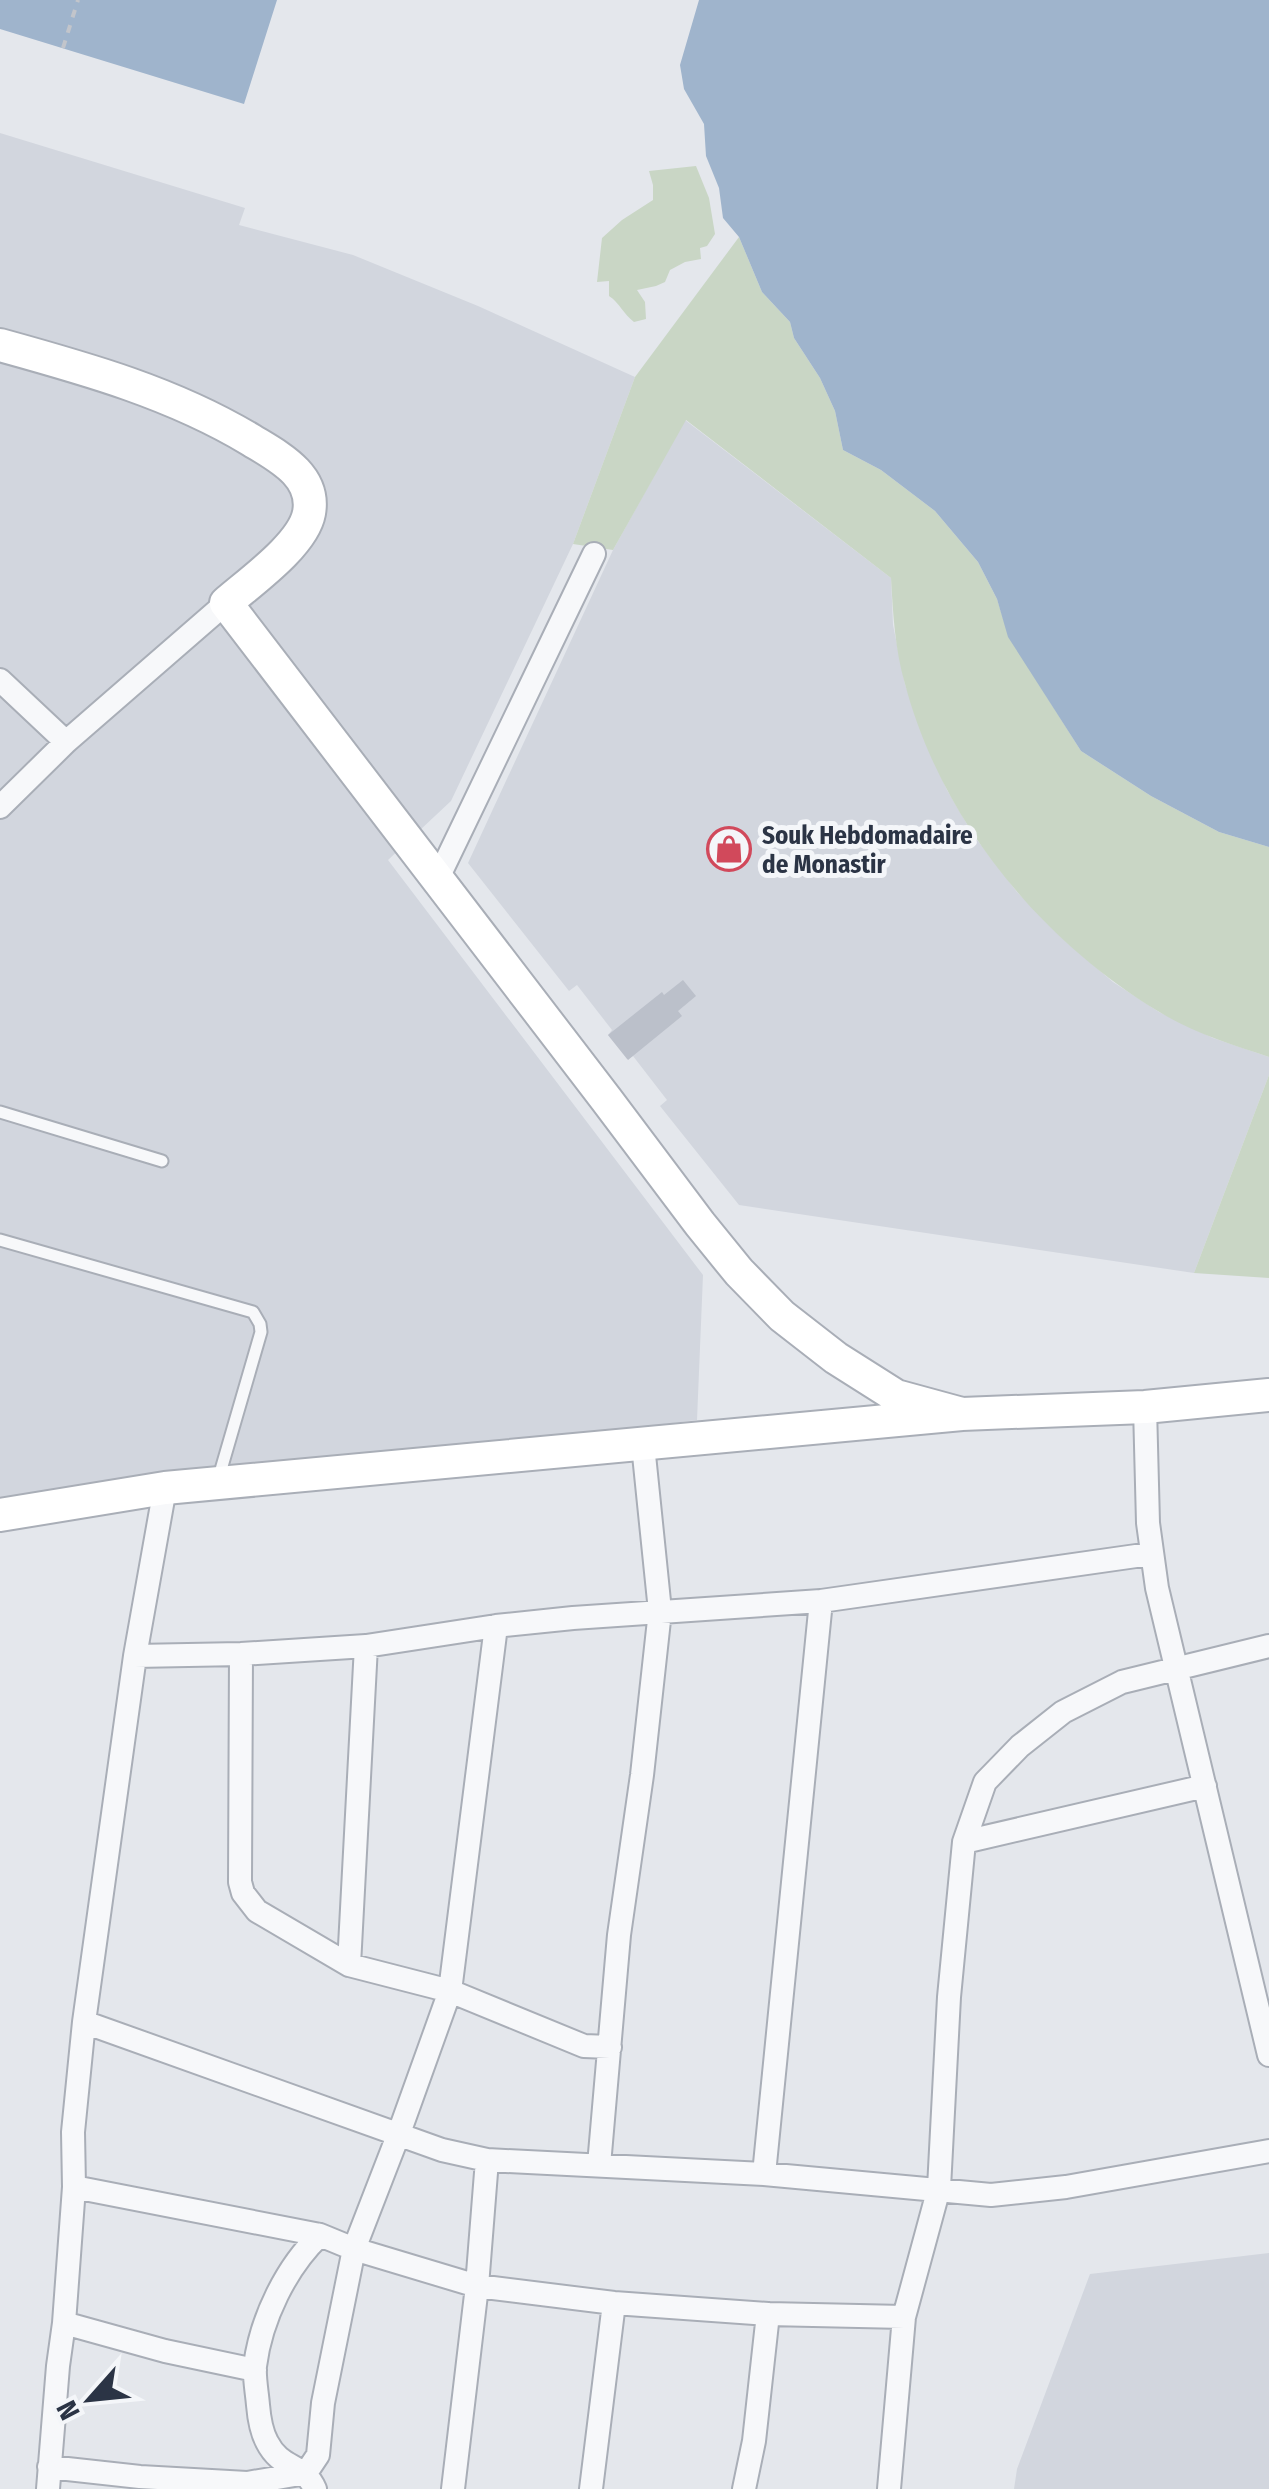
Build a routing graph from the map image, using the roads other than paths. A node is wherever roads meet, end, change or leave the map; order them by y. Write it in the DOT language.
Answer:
graph roads {
  1 [pos="0,345"];
  2 [pos="594,554"];
  3 [pos="226,603"];
  4 [pos="0,680"];
  5 [pos="66,742"];
  6 [pos="0,807"];
  7 [pos="437,880"];
  8 [pos="0,1112"];
  9 [pos="162,1161"];
  10 [pos="0,1240"];
  11 [pos="1269,1395"];
  12 [pos="1144,1406"];
  13 [pos="962,1414"];
  14 [pos="643,1445"];
  15 [pos="217,1484"];
  16 [pos="166,1488"];
  17 [pos="0,1515"];
  18 [pos="1150,1554"];
  19 [pos="822,1601"];
  20 [pos="660,1611"];
  21 [pos="496,1626"];
  22 [pos="366,1646"];
  23 [pos="1269,1646"];
  24 [pos="241,1654"];
  25 [pos="136,1656"];
  26 [pos="1176,1668"];
  27 [pos="1205,1786"];
  28 [pos="964,1842"];
  29 [pos="349,1965"];
  30 [pos="450,1991"];
  31 [pos="84,2022"];
  32 [pos="610,2047"];
  33 [pos="1269,2055"];
  34 [pos="399,2133"];
  35 [pos="1269,2151"];
  36 [pos="488,2160"];
  37 [pos="598,2164"];
  38 [pos="764,2174"];
  39 [pos="74,2187"];
  40 [pos="939,2188"];
  41 [pos="320,2235"];
  42 [pos="354,2249"];
  43 [pos="477,2286"];
  44 [pos="614,2303"];
  45 [pos="768,2314"];
  46 [pos="904,2317"];
  47 [pos="64,2323"];
  48 [pos="255,2370"];
  49 [pos="48,2478"];
  50 [pos="311,2481"];
  51 [pos="452,2489"];
  52 [pos="590,2489"];
  53 [pos="744,2489"];
  54 [pos="889,2489"];
  1 -- 3 [label="street"];
  2 -- 7 [label="street"];
  3 -- 5 [label="street"];
  3 -- 7 [label="street"];
  4 -- 5 [label="street"];
  5 -- 6 [label="street"];
  7 -- 13 [label="street"];
  8 -- 9 [label="lane"];
  10 -- 15 [label="lane"];
  11 -- 12 [label="street"];
  12 -- 13 [label="street"];
  12 -- 18 [label="street"];
  13 -- 14 [label="street"];
  14 -- 15 [label="street"];
  14 -- 20 [label="street"];
  15 -- 16 [label="street"];
  16 -- 17 [label="street"];
  16 -- 25 [label="street"];
  18 -- 19 [label="street"];
  18 -- 26 [label="street"];
  19 -- 20 [label="street"];
  19 -- 38 [label="street"];
  20 -- 21 [label="street"];
  20 -- 32 [label="street"];
  21 -- 22 [label="street"];
  21 -- 30 [label="street"];
  22 -- 24 [label="street"];
  22 -- 29 [label="street"];
  23 -- 26 [label="street"];
  24 -- 25 [label="street"];
  24 -- 29 [label="street"];
  25 -- 31 [label="street"];
  26 -- 27 [label="street"];
  26 -- 28 [label="street"];
  27 -- 28 [label="street"];
  27 -- 33 [label="street"];
  28 -- 40 [label="street"];
  29 -- 30 [label="street"];
  30 -- 32 [label="street"];
  30 -- 34 [label="street"];
  31 -- 34 [label="street"];
  31 -- 39 [label="street"];
  32 -- 37 [label="street"];
  34 -- 36 [label="street"];
  34 -- 42 [label="street"];
  35 -- 40 [label="street"];
  36 -- 37 [label="street"];
  36 -- 43 [label="street"];
  37 -- 38 [label="street"];
  38 -- 40 [label="street"];
  39 -- 41 [label="street"];
  39 -- 47 [label="street"];
  40 -- 46 [label="street"];
  41 -- 42 [label="street"];
  41 -- 48 [label="street"];
  42 -- 43 [label="street"];
  42 -- 50 [label="street"];
  43 -- 44 [label="street"];
  43 -- 51 [label="street"];
  44 -- 45 [label="street"];
  44 -- 52 [label="street"];
  45 -- 46 [label="street"];
  45 -- 53 [label="street"];
  46 -- 54 [label="street"];
  47 -- 48 [label="street"];
  47 -- 49 [label="street"];
  48 -- 50 [label="street"];
  49 -- 50 [label="street"];
}
